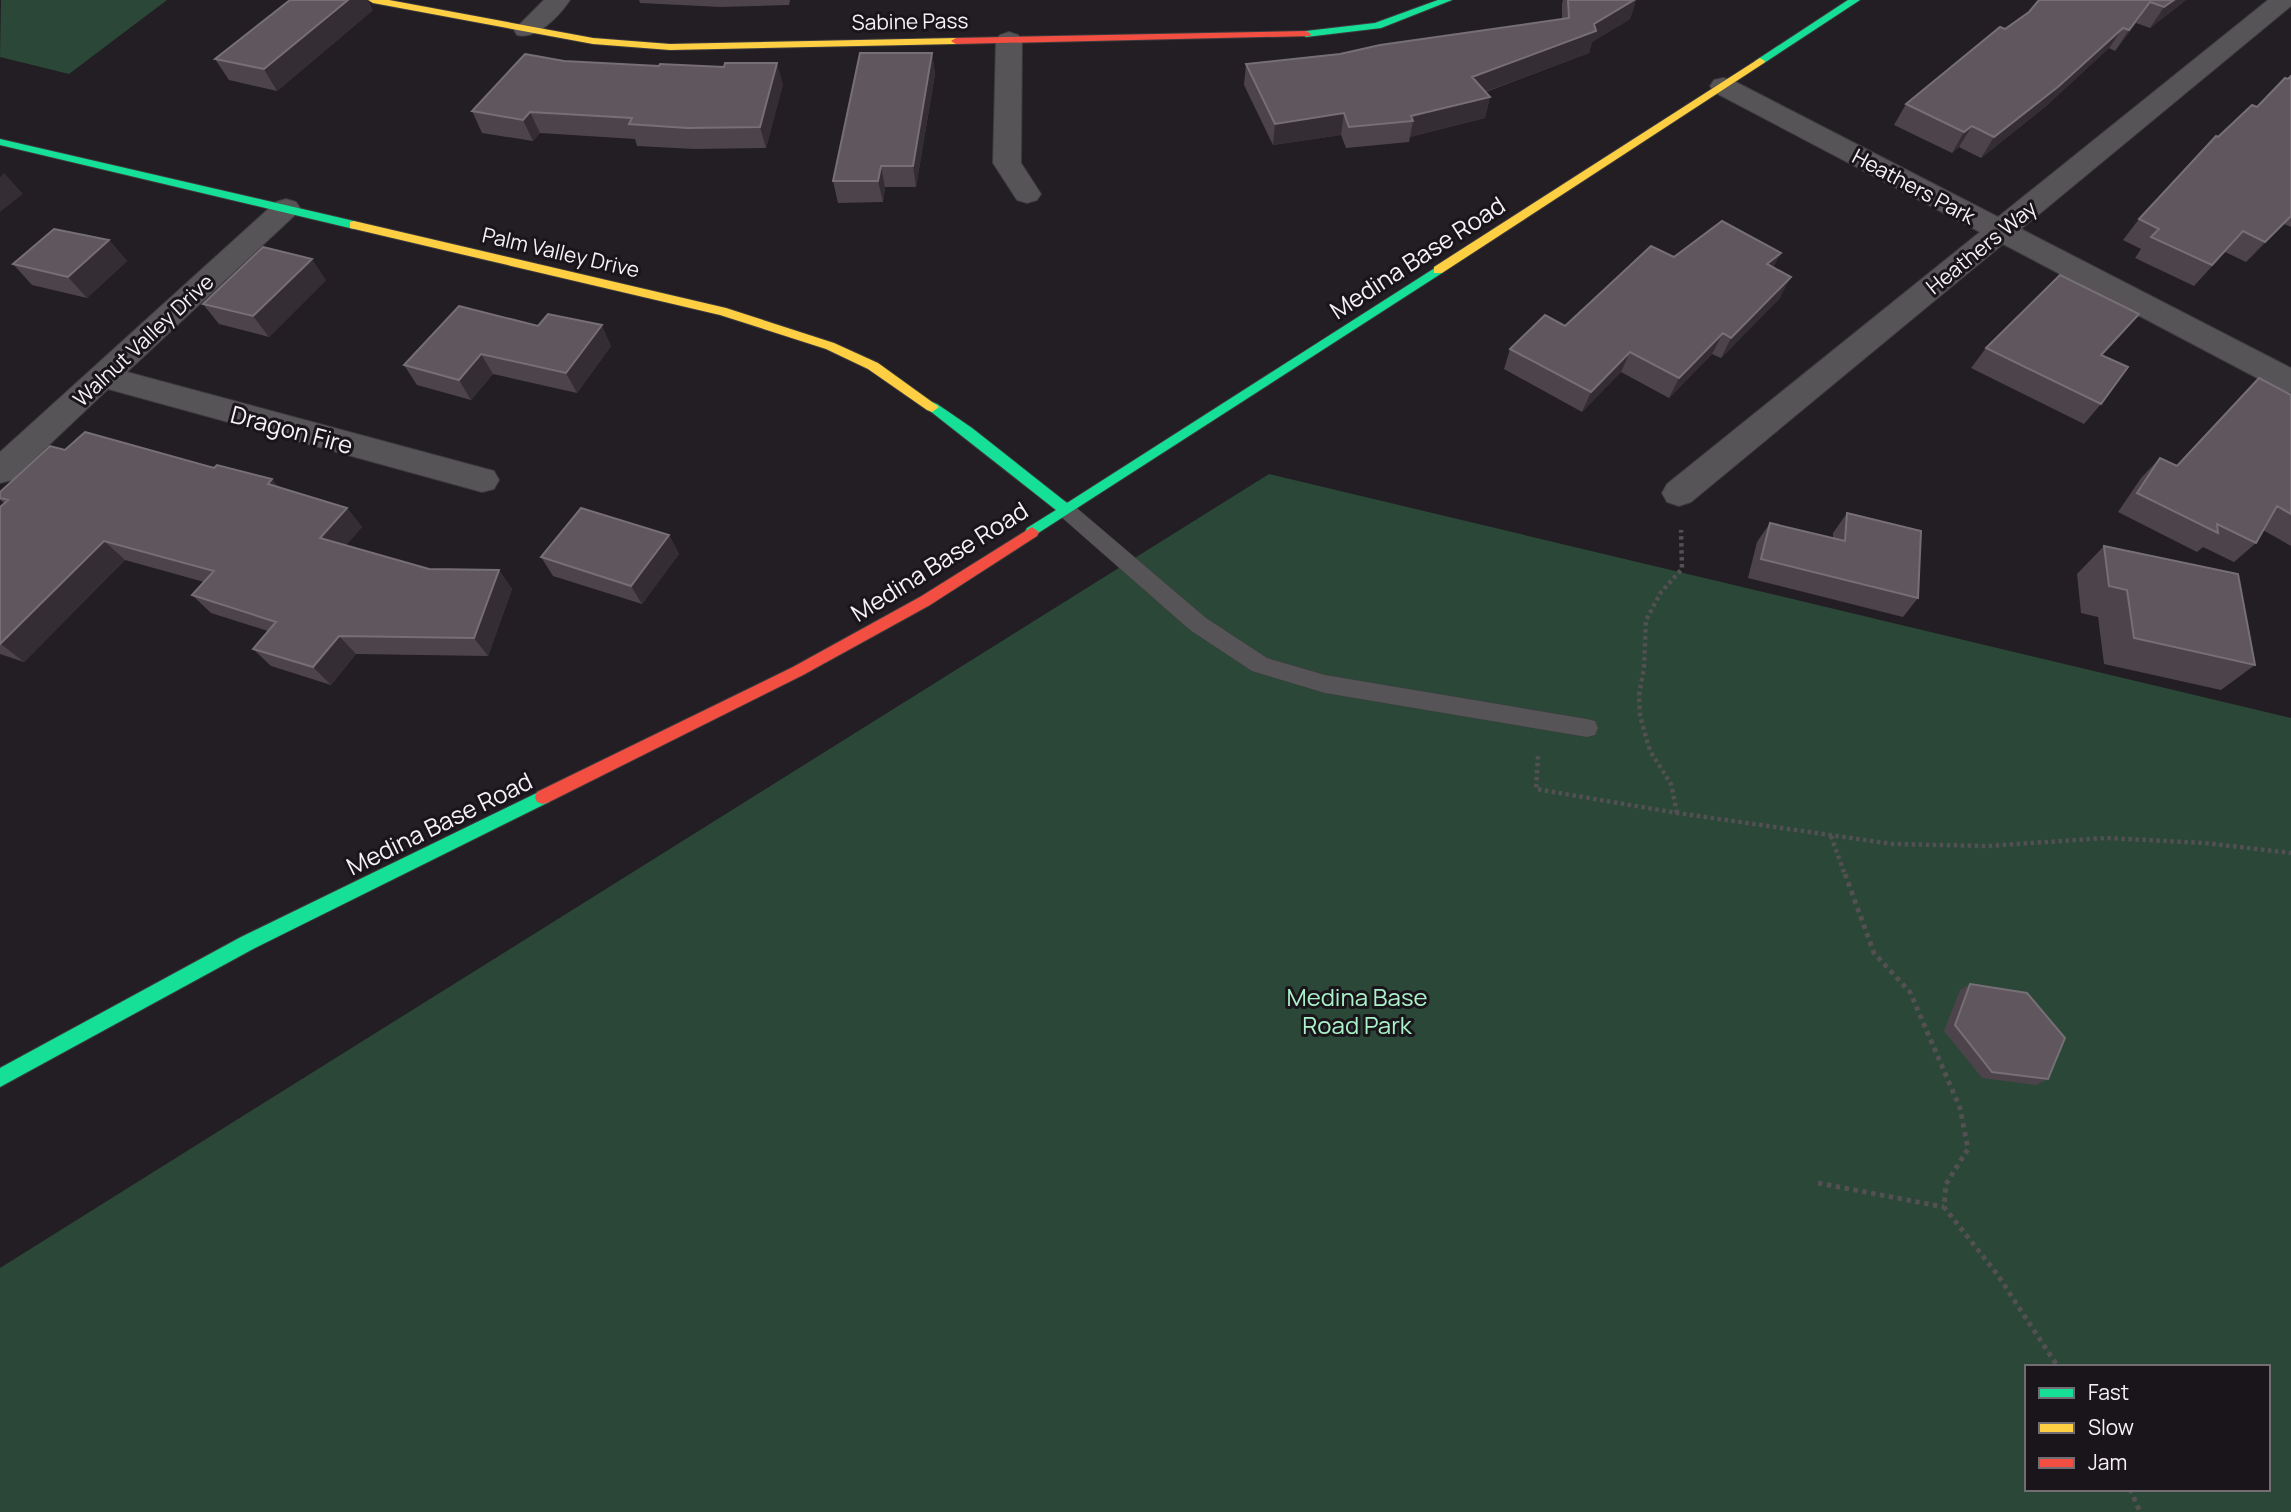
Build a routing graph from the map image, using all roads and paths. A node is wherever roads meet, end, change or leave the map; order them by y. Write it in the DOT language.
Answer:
graph roads {
  1 [pos="373,0"];
  2 [pos="558,0"];
  3 [pos="1447,0"];
  4 [pos="1855,0"];
  5 [pos="2283,0"];
  6 [pos="526,30"];
  7 [pos="1009,40"];
  8 [pos="1723,86"];
  9 [pos="0,142"];
  10 [pos="1027,194"];
  11 [pos="286,208"];
  12 [pos="2001,231"];
  13 [pos="103,377"];
  14 [pos="2291,382"];
  15 [pos="0,471"];
  16 [pos="482,480"];
  17 [pos="1679,493"];
  18 [pos="1065,509"];
  19 [pos="1541,720"];
  20 [pos="1587,728"];
  21 [pos="1677,813"];
  22 [pos="1831,836"];
  23 [pos="2291,853"];
  24 [pos="0,1078"];
  25 [pos="1818,1183"];
  26 [pos="1944,1207"];
  27 [pos="2057,1365"];
  28 [pos="2131,1491"];
  29 [pos="2140,1512"];
  1 -- 6 [label="street, Sabine Pass"];
  2 -- 6 [label="street"];
  3 -- 7 [label="street, Sabine Pass"];
  4 -- 8 [label="street, Medina Base Road"];
  5 -- 12 [label="street, Heathers Way"];
  6 -- 7 [label="street, Sabine Pass"];
  7 -- 10 [label="street"];
  8 -- 12 [label="street, Heathers Park"];
  8 -- 18 [label="street, Medina Base Road"];
  9 -- 11 [label="street, Palm Valley Drive"];
  11 -- 13 [label="street, Walnut Valley Drive"];
  11 -- 18 [label="street, Palm Valley Drive"];
  12 -- 14 [label="street, Heathers Park"];
  12 -- 17 [label="street, Heathers Way"];
  13 -- 15 [label="street, Walnut Valley Drive"];
  13 -- 16 [label="street, Dragon Fire"];
  17 -- 21 [label="path"];
  18 -- 19 [label="lane"];
  18 -- 24 [label="street, Medina Base Road"];
  19 -- 20 [label="lane"];
  19 -- 21 [label="path"];
  21 -- 22 [label="path"];
  22 -- 23 [label="path"];
  22 -- 26 [label="path"];
  25 -- 26 [label="path"];
  26 -- 27 [label="path"];
  28 -- 29 [label="path"];
}
